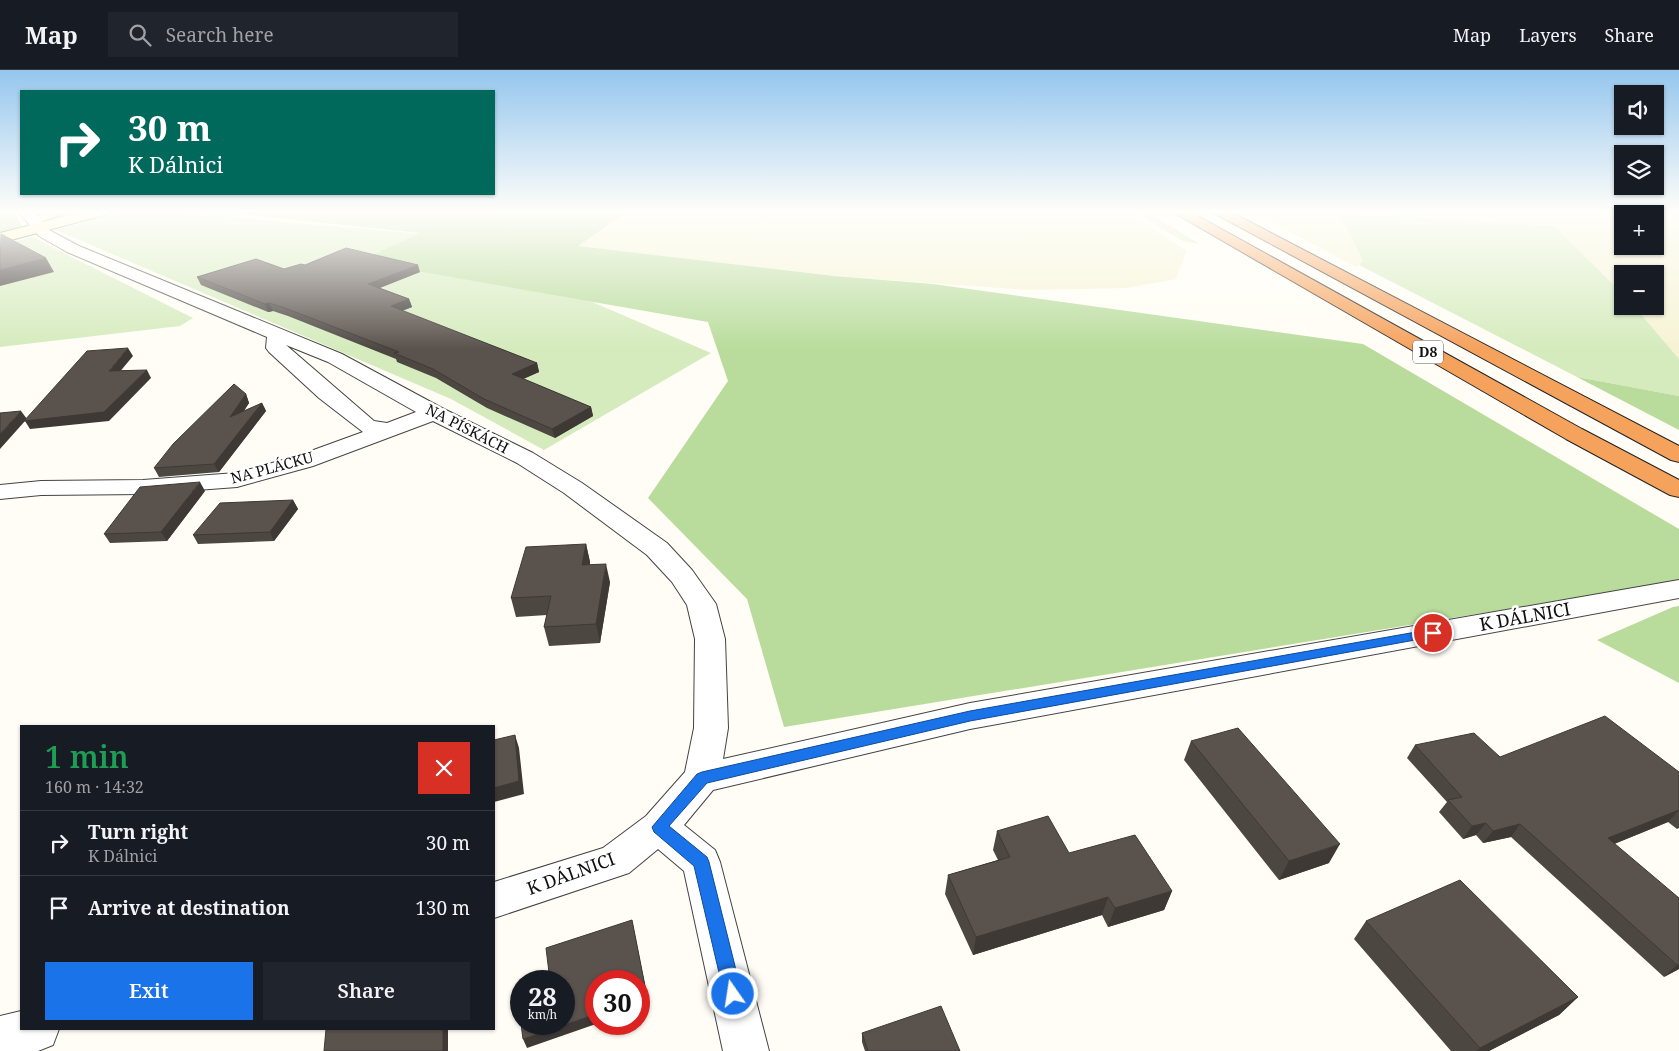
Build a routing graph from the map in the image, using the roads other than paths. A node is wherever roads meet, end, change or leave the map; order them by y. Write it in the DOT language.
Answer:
graph roads {
  1 [pos="91,257"];
  2 [pos="1259,257"];
  3 [pos="1304,257"];
  4 [pos="277,335"];
  5 [pos="434,413"];
  6 [pos="389,430"];
  7 [pos="1679,455"];
  8 [pos="1679,490"];
  9 [pos="0,492"];
  10 [pos="1679,589"];
  11 [pos="702,778"];
  12 [pos="659,827"];
  13 [pos="495,900"];
  14 [pos="746,1051"];
  1 -- 4 [label="street, NA PÍSKÁCH"];
  2 -- 8 [label="highway, D8"];
  3 -- 7 [label="highway, D8"];
  4 -- 5 [label="street, NA PÍSKÁCH"];
  4 -- 6 [label="street"];
  5 -- 6 [label="street, NA PLÁCKU"];
  5 -- 11 [label="street, NA PÍSKÁCH"];
  6 -- 9 [label="street, NA PLÁCKU"];
  10 -- 11 [label="street, K DÁLNICI"];
  11 -- 12 [label="street, K DÁLNICI"];
  12 -- 13 [label="street, K DÁLNICI"];
  12 -- 14 [label="street"];
}
